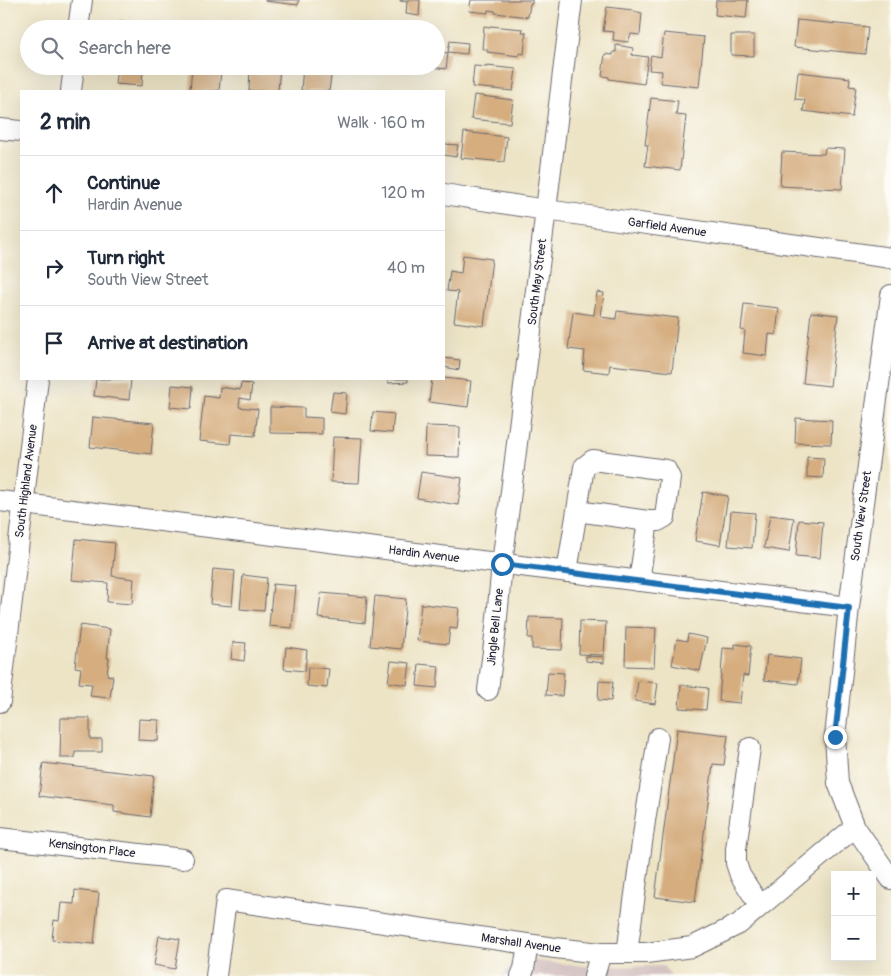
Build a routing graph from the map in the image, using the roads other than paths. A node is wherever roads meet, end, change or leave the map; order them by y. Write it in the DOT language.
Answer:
graph roads {
  1 [pos="82,0"];
  2 [pos="572,0"];
  3 [pos="79,20"];
  4 [pos="73,75"];
  5 [pos="71,90"];
  6 [pos="0,128"];
  7 [pos="20,131"];
  8 [pos="445,194"];
  9 [pos="546,210"];
  10 [pos="891,258"];
  11 [pos="891,295"];
  12 [pos="38,380"];
  13 [pos="0,501"];
  14 [pos="23,504"];
  15 [pos="577,511"];
  16 [pos="648,521"];
  17 [pos="502,564"];
  18 [pos="567,572"];
  19 [pos="639,581"];
  20 [pos="849,608"];
  21 [pos="488,690"];
  22 [pos="0,702"];
  23 [pos="658,738"];
  24 [pos="750,748"];
  25 [pos="856,827"];
  26 [pos="0,838"];
  27 [pos="183,859"];
  28 [pos="891,879"];
  29 [pos="760,906"];
  30 [pos="528,944"];
  31 [pos="601,953"];
  32 [pos="627,953"];
  33 [pos="216,976"];
  34 [pos="521,976"];
  35 [pos="594,976"];
  1 -- 3 [label="street"];
  2 -- 9 [label="street, South May Street"];
  4 -- 5 [label="street"];
  6 -- 7 [label="street"];
  8 -- 9 [label="street, Garfield Avenue"];
  9 -- 10 [label="street, Garfield Avenue"];
  9 -- 17 [label="street, South May Street"];
  11 -- 20 [label="street, South View Street"];
  12 -- 14 [label="street, South Highland Avenue"];
  13 -- 14 [label="street, Hardin Avenue"];
  14 -- 17 [label="street, Hardin Avenue"];
  14 -- 22 [label="street, South Highland Avenue"];
  15 -- 16 [label="street"];
  15 -- 16 [label="street"];
  15 -- 18 [label="street"];
  16 -- 19 [label="street"];
  17 -- 18 [label="street, Hardin Avenue"];
  17 -- 21 [label="street, Jingle Bell Lane"];
  18 -- 19 [label="street, Hardin Avenue"];
  19 -- 20 [label="street, Hardin Avenue"];
  20 -- 25 [label="street, South View Street"];
  23 -- 32 [label="street"];
  24 -- 29 [label="street"];
  25 -- 28 [label="street, South View Street"];
  25 -- 29 [label="street, Marshall Avenue"];
  26 -- 27 [label="street, Kensington Place"];
  29 -- 32 [label="street, Marshall Avenue"];
  30 -- 31 [label="street, Marshall Avenue"];
  30 -- 33 [label="street, Marshall Avenue"];
  30 -- 34 [label="street"];
  31 -- 32 [label="street, Marshall Avenue"];
  31 -- 35 [label="street"];
}
